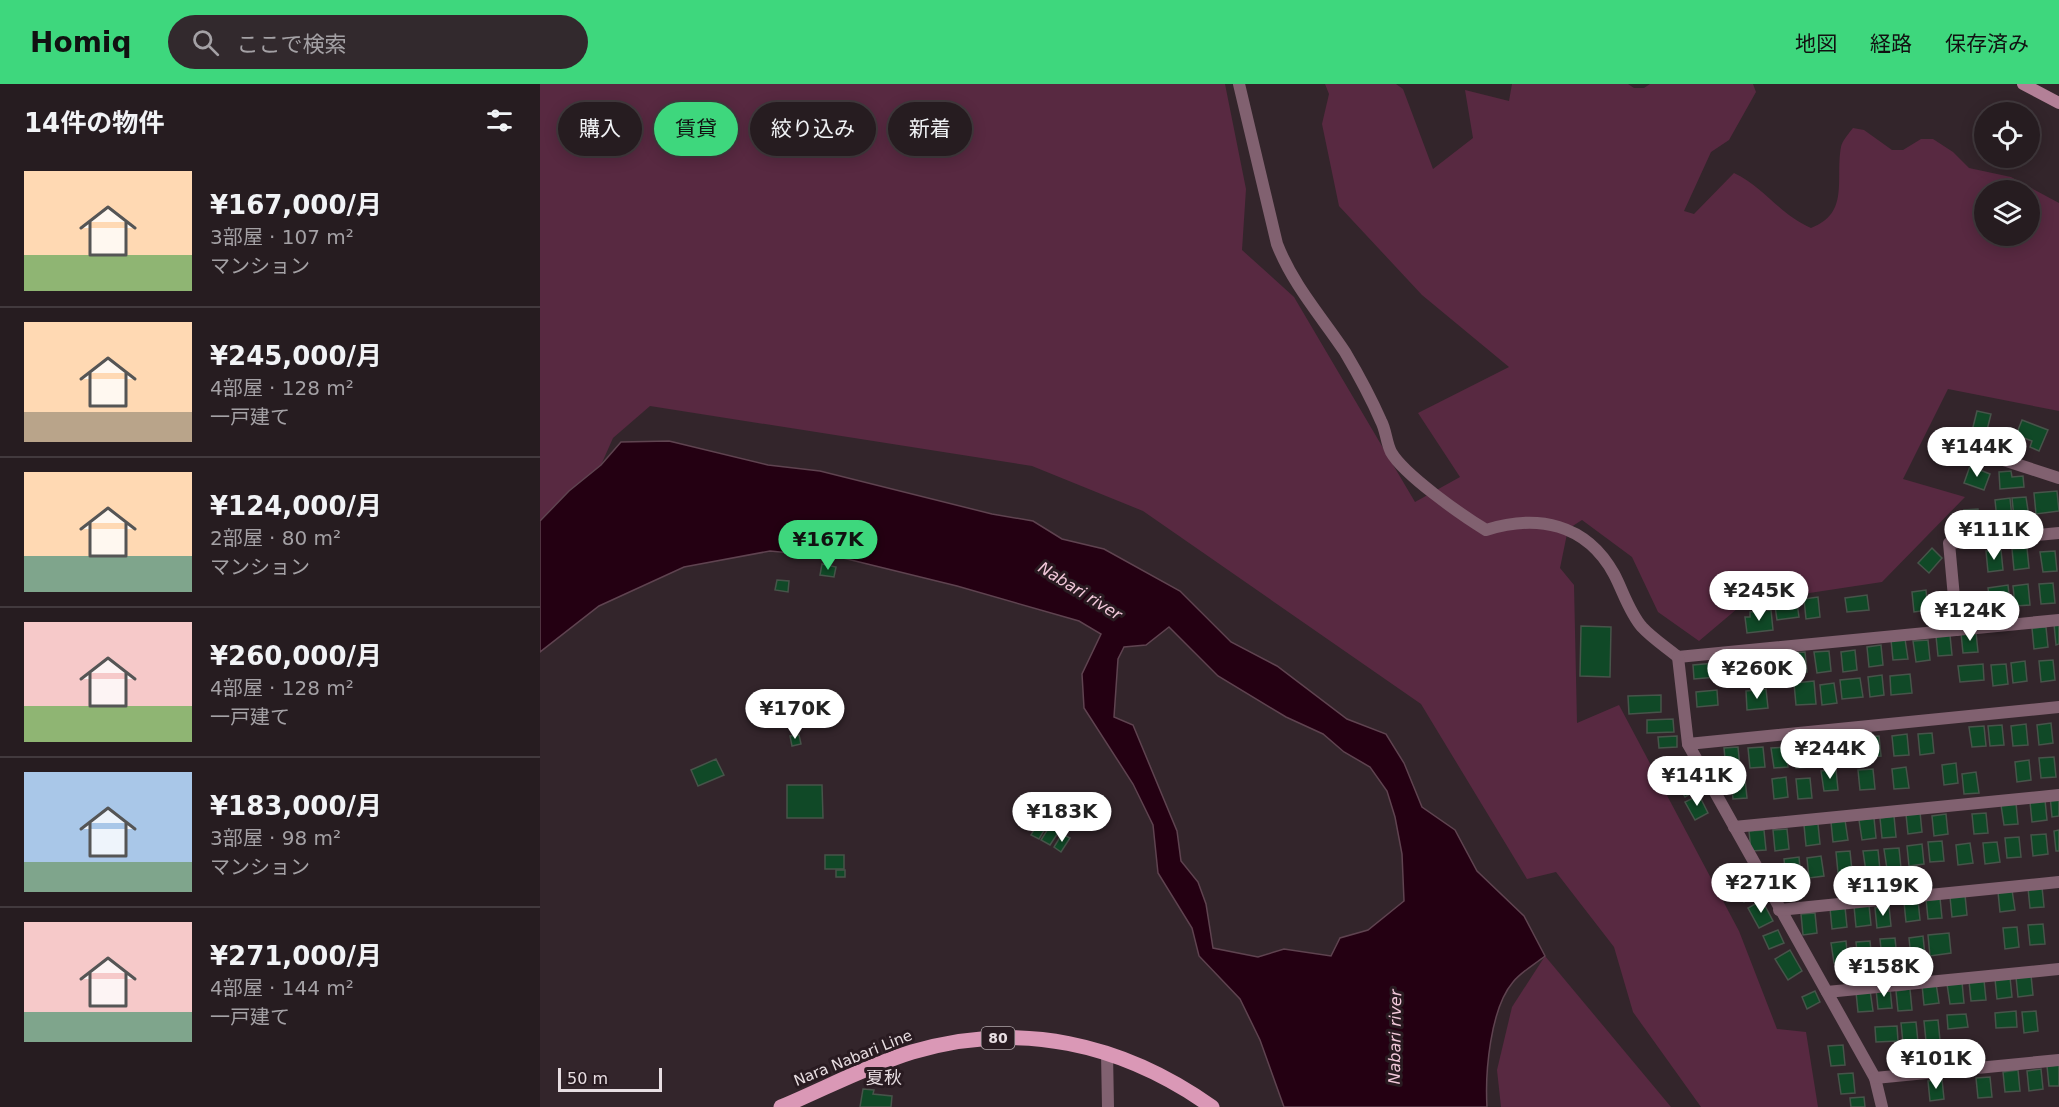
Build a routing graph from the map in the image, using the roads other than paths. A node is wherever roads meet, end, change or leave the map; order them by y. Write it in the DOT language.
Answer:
graph roads {
  1 [pos="1239,84"];
  2 [pos="2023,84"];
  3 [pos="2059,103"];
  4 [pos="1936,438"];
  5 [pos="2059,478"];
  6 [pos="2059,533"];
  7 [pos="2059,620"];
  8 [pos="1957,630"];
  9 [pos="1678,657"];
  10 [pos="2059,707"];
  11 [pos="1688,744"];
  12 [pos="2059,795"];
  13 [pos="1734,827"];
  14 [pos="2059,882"];
  15 [pos="1779,910"];
  16 [pos="2059,969"];
  17 [pos="1827,992"];
  18 [pos="1107,1053"];
  19 [pos="2059,1060"];
  20 [pos="1875,1078"];
  21 [pos="781,1107"];
  22 [pos="1108,1107"];
  23 [pos="1212,1107"];
  24 [pos="1882,1107"];
  1 -- 9 [label="street"];
  2 -- 3 [label="street"];
  4 -- 5 [label="street"];
  6 -- 8 [label="street"];
  7 -- 8 [label="street"];
  8 -- 9 [label="street"];
  9 -- 11 [label="street"];
  10 -- 11 [label="street"];
  11 -- 13 [label="street"];
  12 -- 13 [label="street"];
  13 -- 15 [label="street"];
  14 -- 15 [label="street"];
  15 -- 17 [label="street"];
  16 -- 17 [label="street"];
  17 -- 20 [label="street"];
  18 -- 21 [label="main road, Nara Nabari Line / 80"];
  18 -- 22 [label="street"];
  18 -- 23 [label="main road, Nara Nabari Line / 80"];
  19 -- 20 [label="street"];
  20 -- 24 [label="street"];
}
